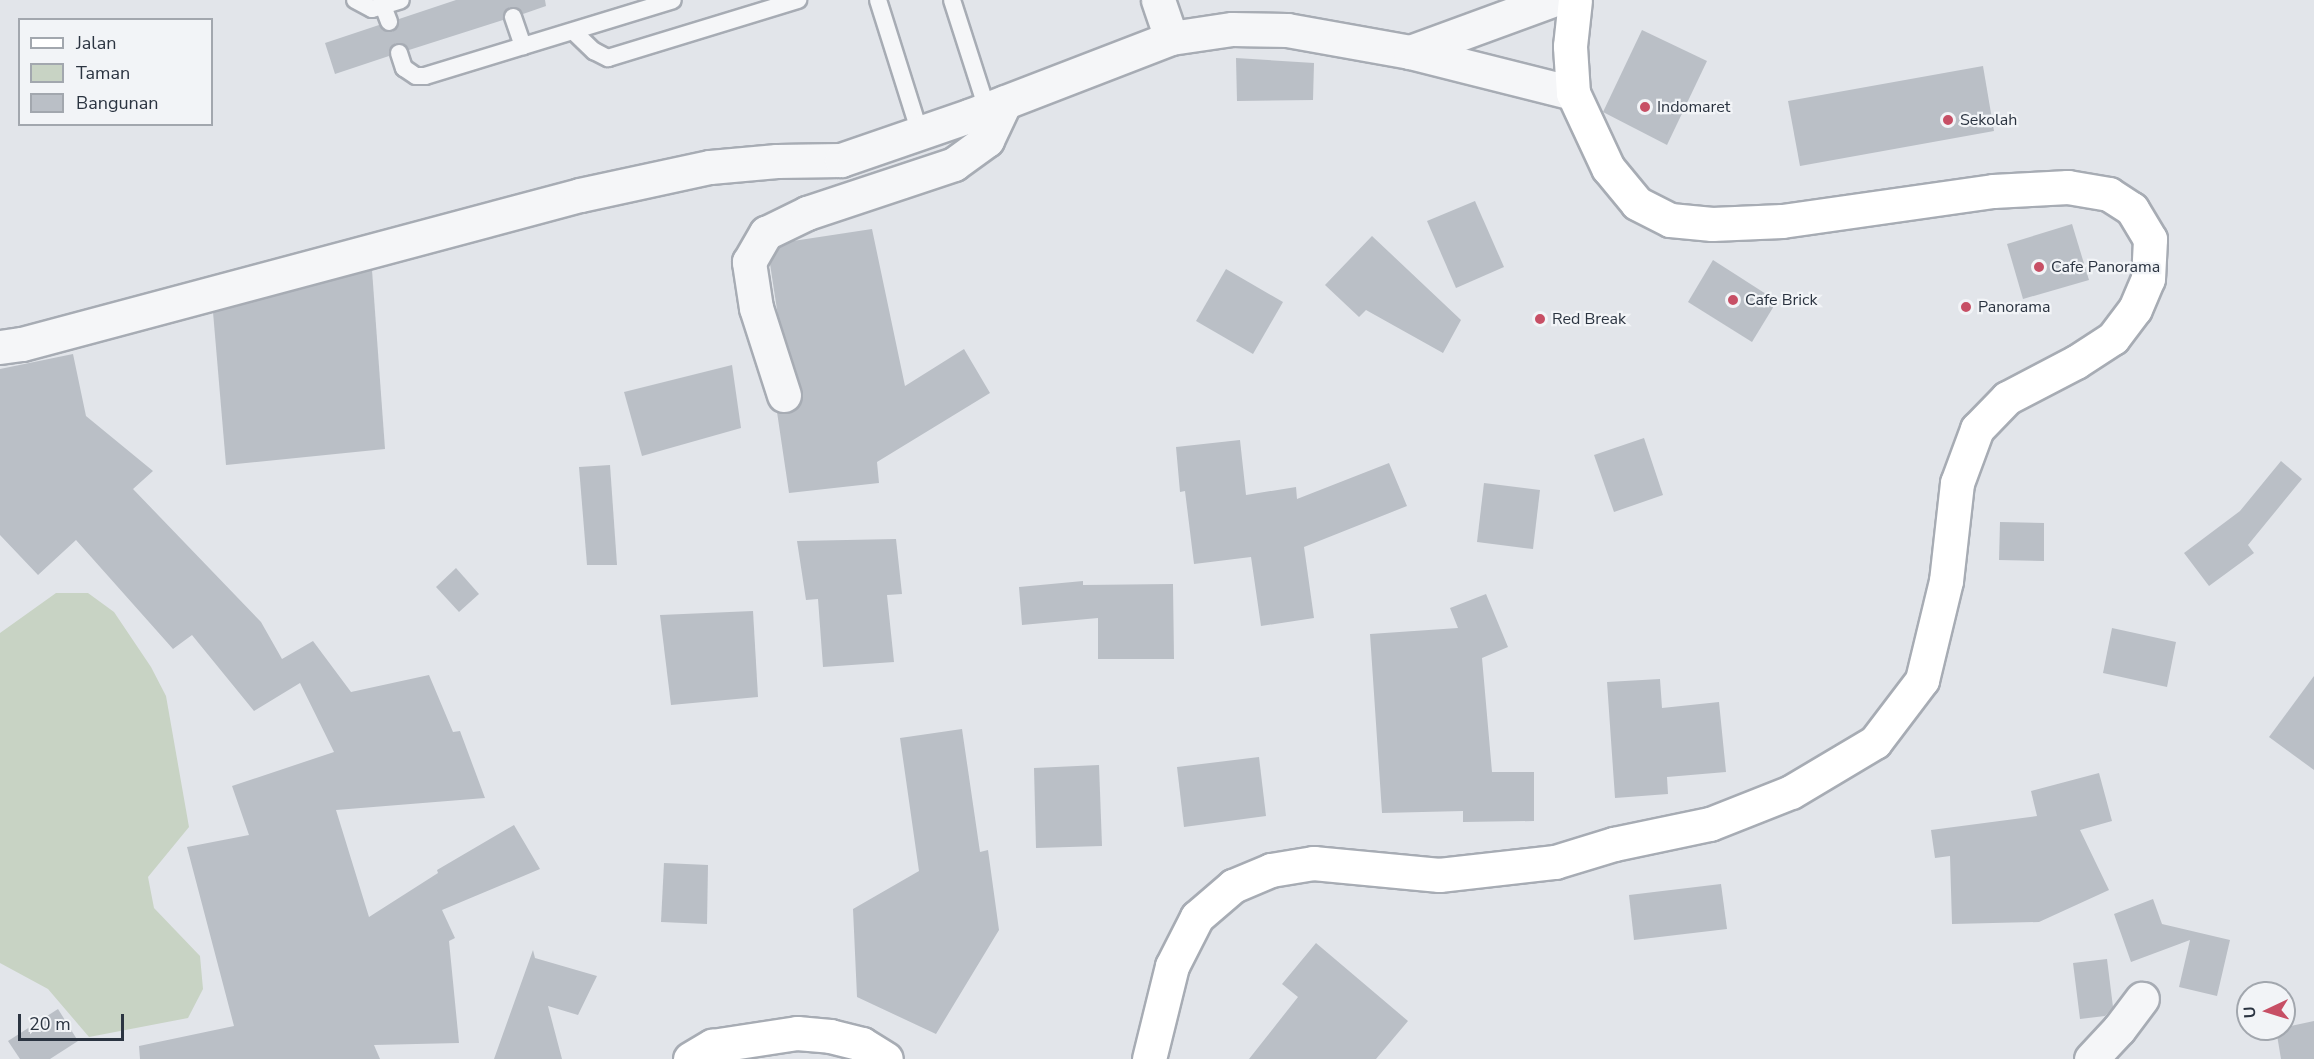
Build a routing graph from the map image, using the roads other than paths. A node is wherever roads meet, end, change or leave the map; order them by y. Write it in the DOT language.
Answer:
graph roads {
  1 [pos="355,0"];
  2 [pos="401,0"];
  3 [pos="673,0"];
  4 [pos="798,0"];
  5 [pos="878,0"];
  6 [pos="952,0"];
  7 [pos="1158,0"];
  8 [pos="1552,0"];
  9 [pos="1575,0"];
  10 [pos="513,17"];
  11 [pos="574,32"];
  12 [pos="1171,38"];
  13 [pos="523,46"];
  14 [pos="1410,52"];
  15 [pos="399,53"];
  16 [pos="1573,93"];
  17 [pos="996,105"];
  18 [pos="920,133"];
  19 [pos="0,347"];
  20 [pos="784,395"];
  21 [pos="2142,999"];
  22 [pos="690,1059"];
  23 [pos="886,1059"];
  24 [pos="1149,1059"];
  25 [pos="2091,1059"];
  1 -- 2 [label="lane"];
  3 -- 11 [label="lane"];
  4 -- 11 [label="lane"];
  5 -- 18 [label="lane"];
  6 -- 17 [label="lane"];
  7 -- 12 [label="street"];
  8 -- 14 [label="street"];
  9 -- 16 [label="street"];
  10 -- 13 [label="lane"];
  11 -- 13 [label="lane"];
  12 -- 14 [label="street"];
  12 -- 17 [label="street"];
  13 -- 15 [label="lane"];
  14 -- 16 [label="street"];
  16 -- 24 [label="street"];
  17 -- 18 [label="street"];
  17 -- 20 [label="street"];
  18 -- 19 [label="street"];
  21 -- 25 [label="street"];
  22 -- 23 [label="street"];
}
